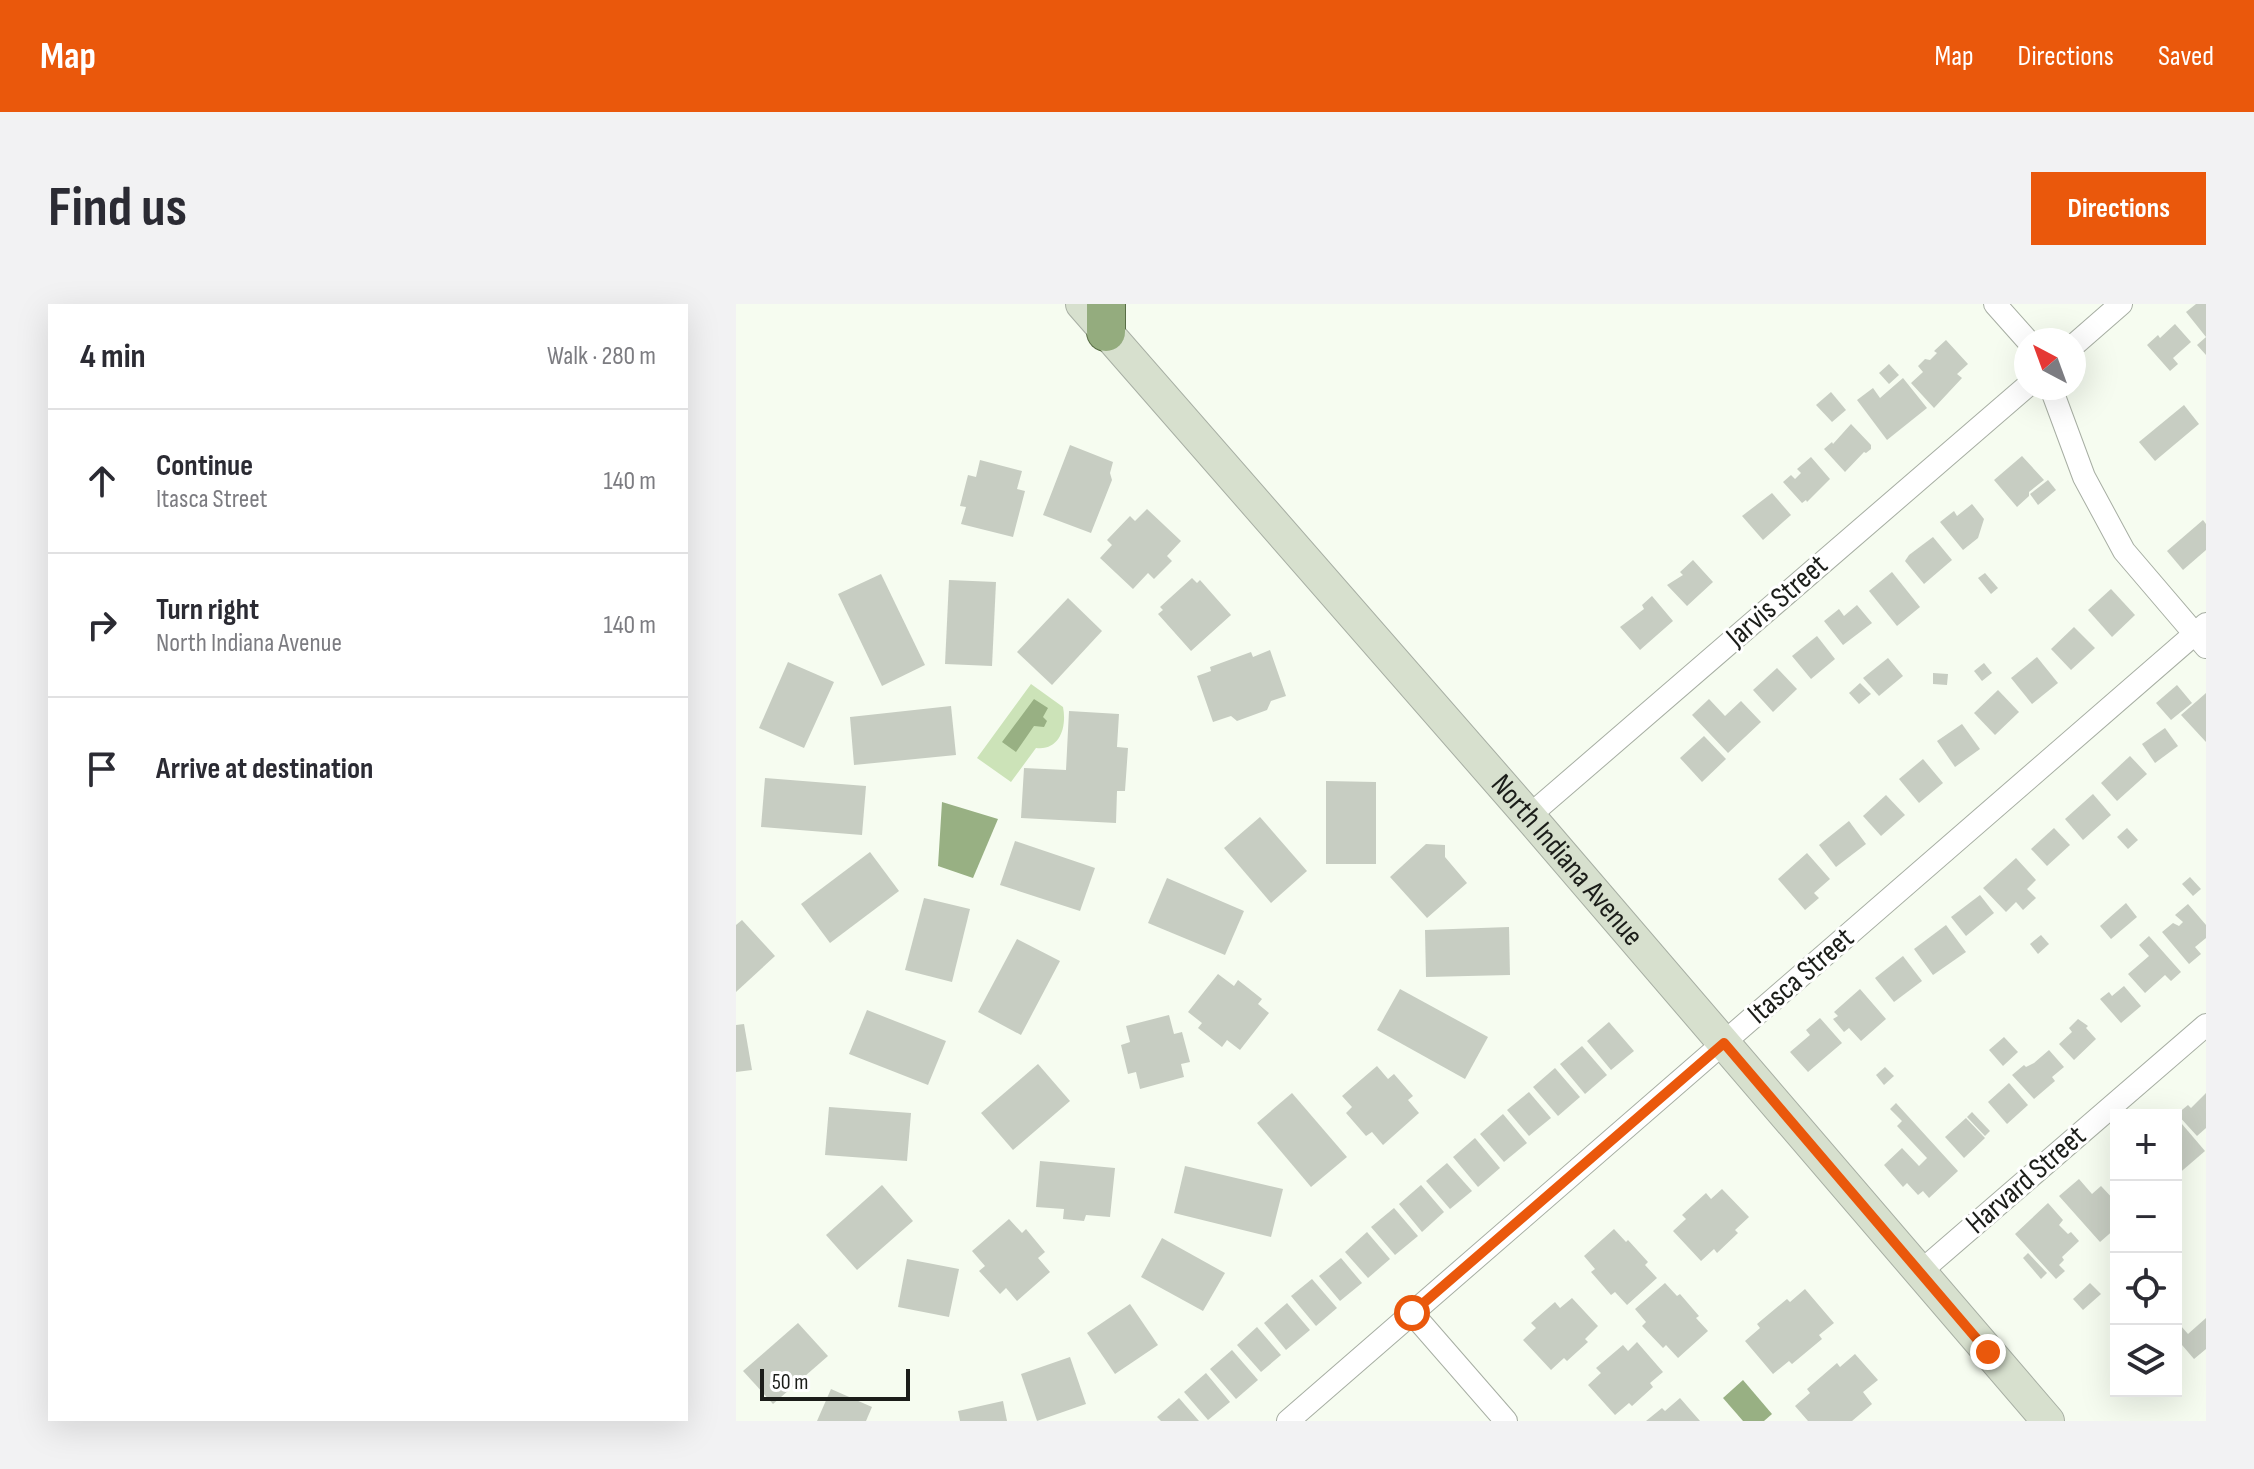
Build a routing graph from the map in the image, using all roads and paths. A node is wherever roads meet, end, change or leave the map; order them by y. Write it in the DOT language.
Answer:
graph roads {
  1 [pos="1082,304"];
  2 [pos="1995,304"];
  3 [pos="2121,304"];
  4 [pos="1106,318"];
  5 [pos="2016,328"];
  6 [pos="2086,335"];
  7 [pos="2014,397"];
  8 [pos="2055,400"];
  9 [pos="2202,635"];
  10 [pos="1529,816"];
  11 [pos="2206,1025"];
  12 [pos="1724,1043"];
  13 [pos="1920,1272"];
  14 [pos="1412,1313"];
  15 [pos="1288,1421"];
  16 [pos="1506,1421"];
  17 [pos="2048,1421"];
  1 -- 4 [label="main road, North Indiana Avenue"];
  2 -- 5 [label="street"];
  3 -- 6 [label="street"];
  4 -- 10 [label="main road, North Indiana Avenue"];
  7 -- 10 [label="street, Jarvis Street"];
  8 -- 9 [label="street"];
  9 -- 12 [label="street, Itasca Street"];
  10 -- 12 [label="main road, North Indiana Avenue"];
  11 -- 13 [label="street, Harvard Street"];
  12 -- 13 [label="main road, North Indiana Avenue"];
  12 -- 14 [label="street, Itasca Street"];
  13 -- 17 [label="main road, North Indiana Avenue"];
  14 -- 15 [label="street, Itasca Street"];
  14 -- 16 [label="street"];
}
